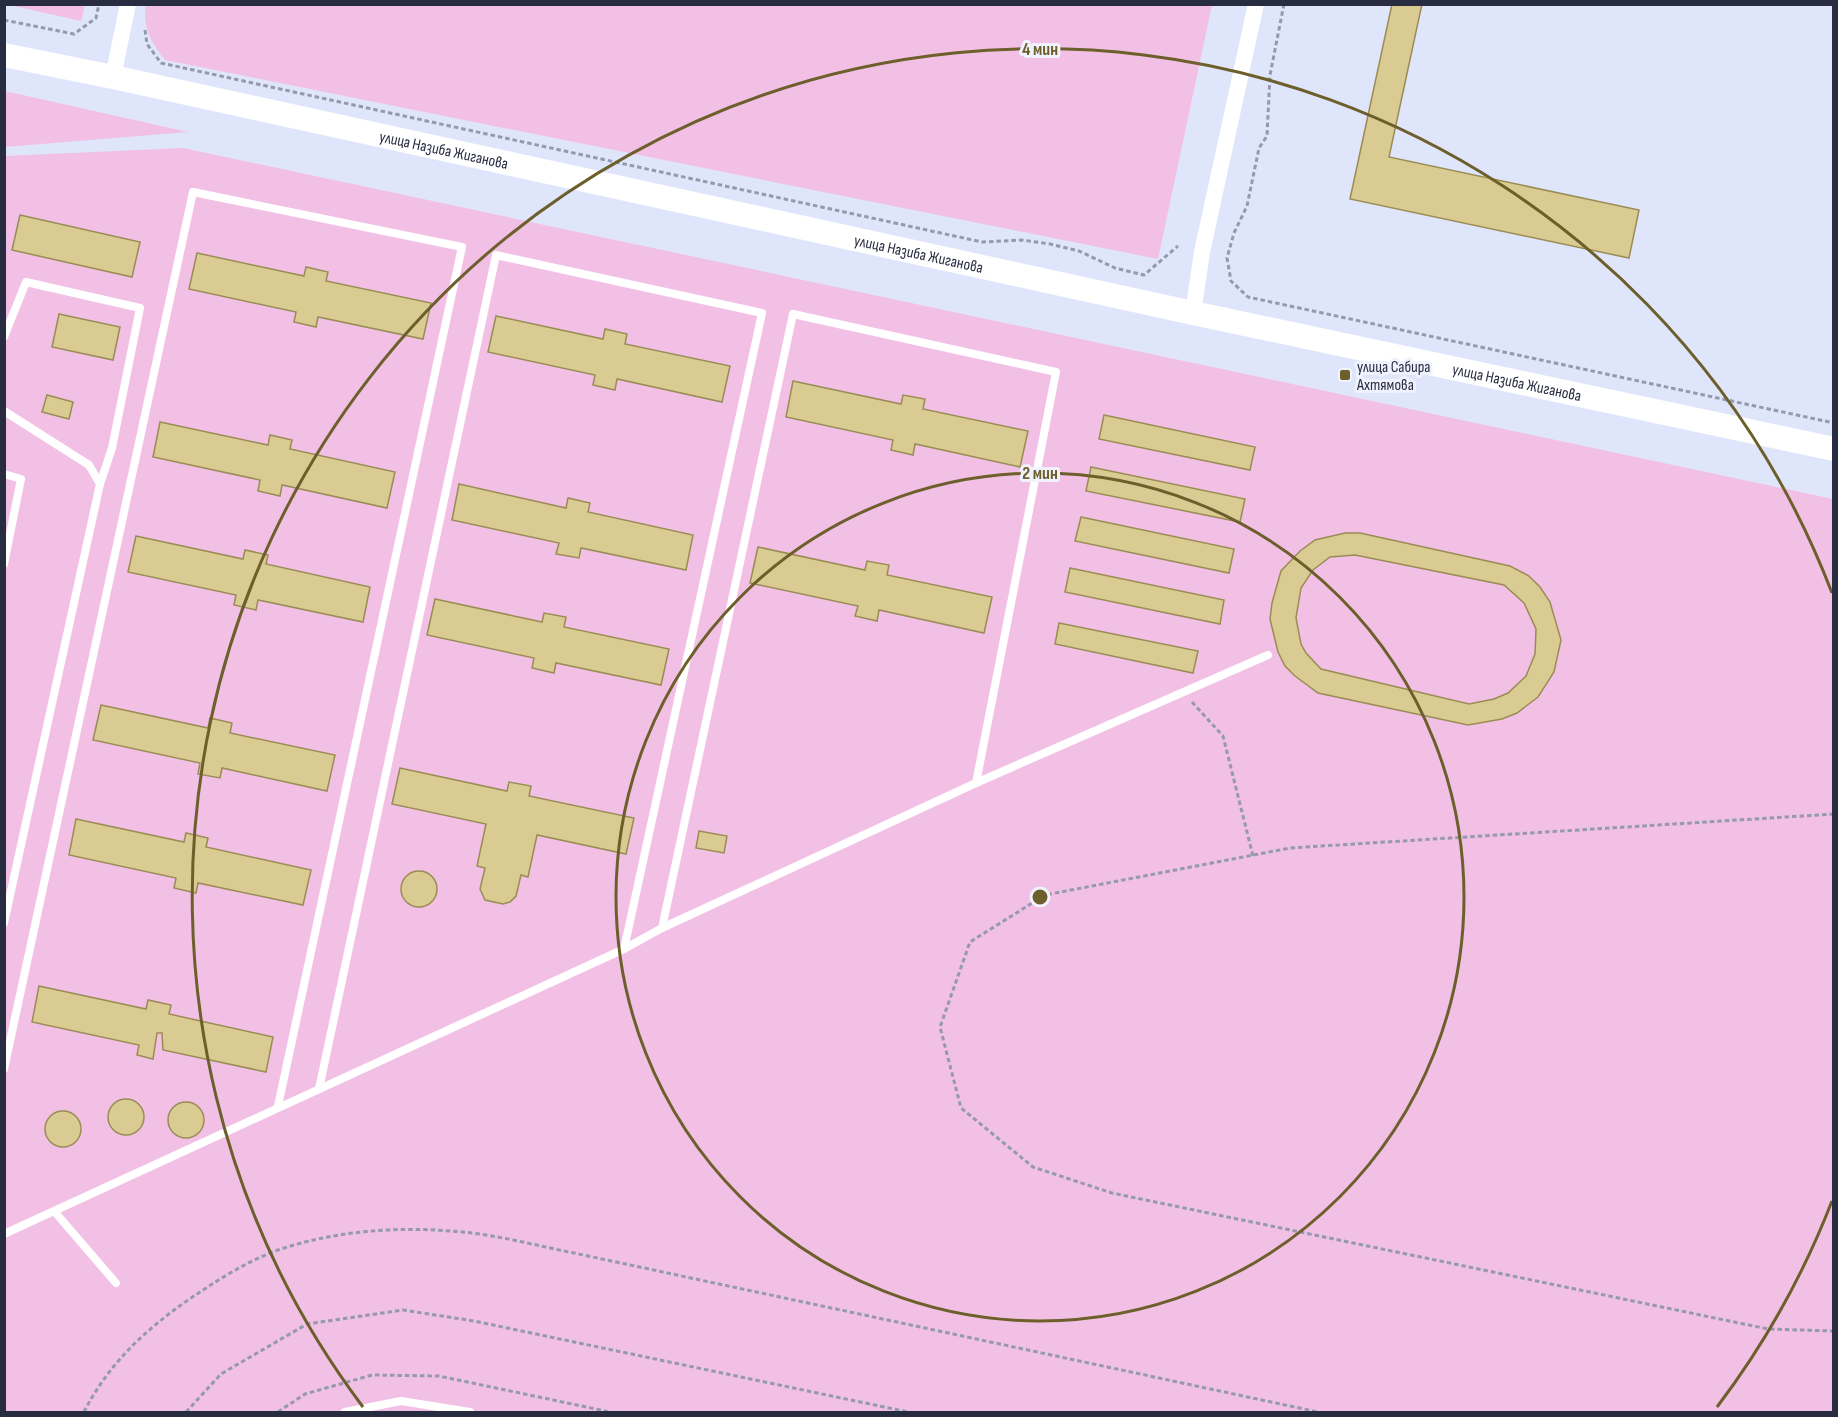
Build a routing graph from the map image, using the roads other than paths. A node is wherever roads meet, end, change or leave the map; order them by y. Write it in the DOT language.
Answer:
graph roads {
  1 [pos="128,4"];
  2 [pos="1256,4"];
  3 [pos="4,55"];
  4 [pos="113,77"];
  5 [pos="1193,313"];
  6 [pos="4,337"];
  7 [pos="4,411"];
  8 [pos="1833,449"];
  9 [pos="4,474"];
  10 [pos="100,484"];
  11 [pos="4,564"];
  12 [pos="1268,655"];
  13 [pos="976,783"];
  14 [pos="4,923"];
  15 [pos="662,928"];
  16 [pos="624,948"];
  17 [pos="4,1069"];
  18 [pos="319,1089"];
  19 [pos="278,1106"];
  20 [pos="54,1211"];
  21 [pos="4,1234"];
  22 [pos="116,1283"];
  23 [pos="345,1413"];
  24 [pos="470,1413"];
  1 -- 4 [label="street"];
  2 -- 5 [label="street"];
  3 -- 4 [label="street, улица Назиба Жиганова"];
  4 -- 5 [label="street, улица Назиба Жиганова"];
  5 -- 8 [label="street, улица Назиба Жиганова"];
  6 -- 10 [label="lane"];
  7 -- 10 [label="lane"];
  9 -- 11 [label="lane"];
  10 -- 14 [label="lane"];
  12 -- 13 [label="lane"];
  13 -- 15 [label="lane"];
  13 -- 15 [label="lane"];
  15 -- 16 [label="lane"];
  16 -- 18 [label="lane"];
  16 -- 18 [label="lane"];
  17 -- 19 [label="lane"];
  18 -- 19 [label="lane"];
  19 -- 20 [label="lane"];
  20 -- 21 [label="lane"];
  20 -- 22 [label="lane"];
  23 -- 24 [label="lane"];
}
